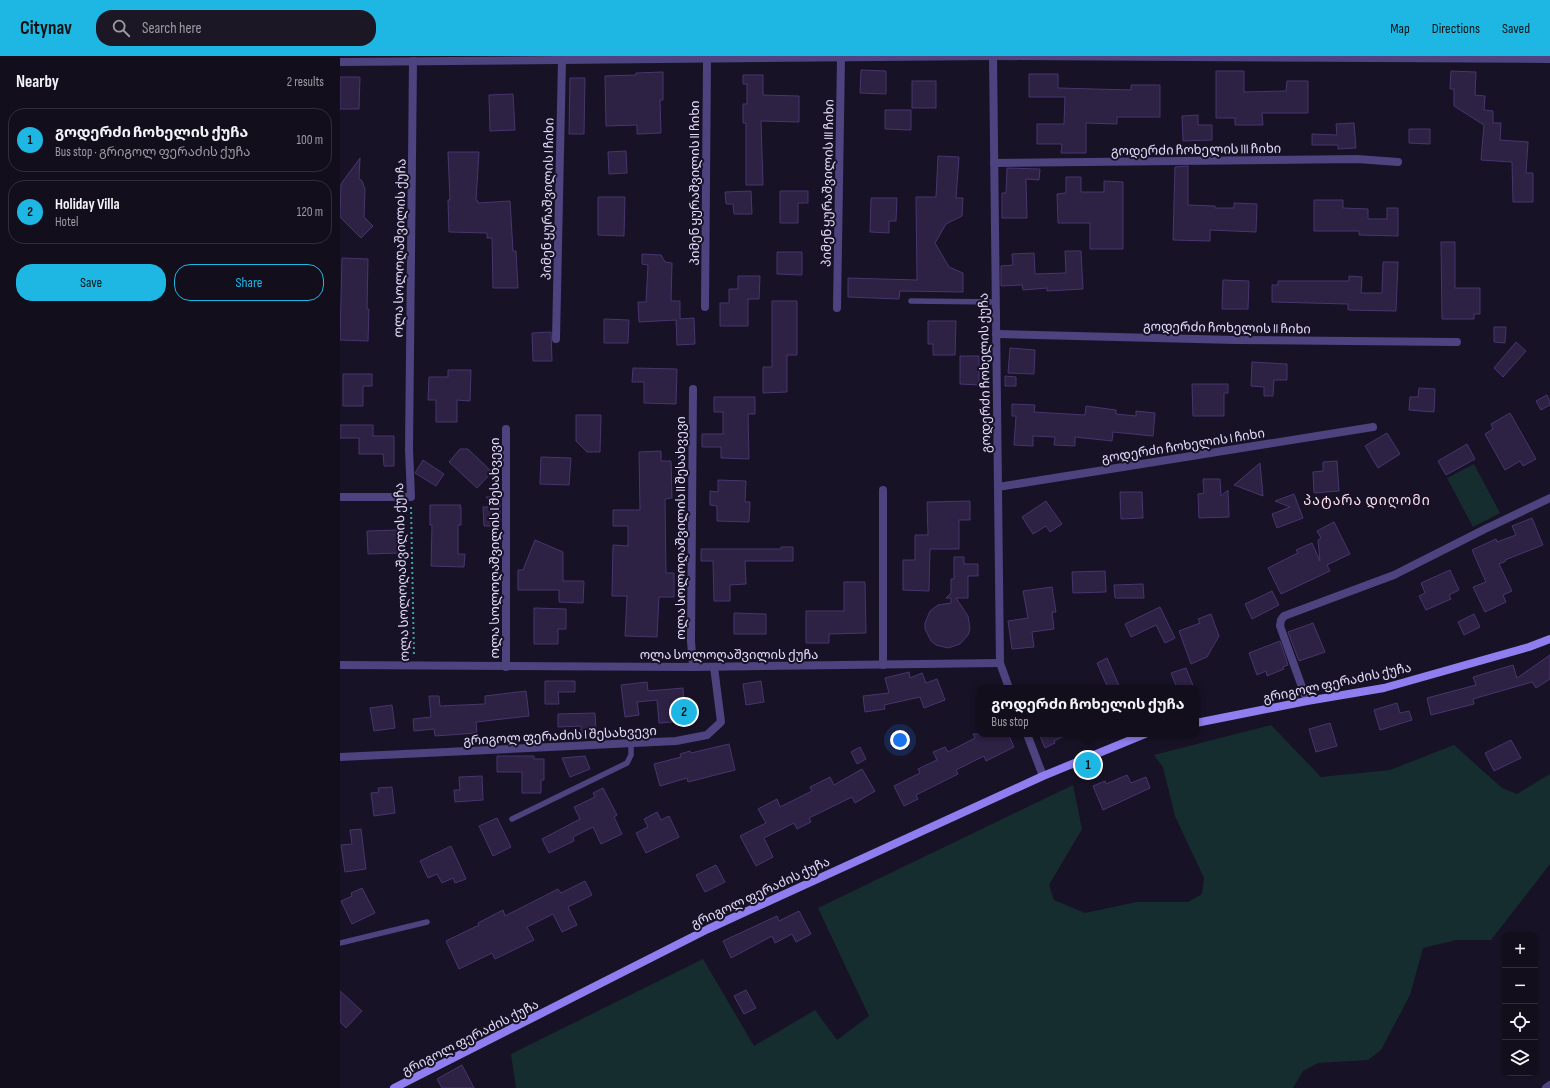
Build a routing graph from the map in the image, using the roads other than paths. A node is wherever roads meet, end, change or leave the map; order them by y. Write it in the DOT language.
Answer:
graph roads {
  1 [pos="993,56"];
  2 [pos="841,58"];
  3 [pos="707,59"];
  4 [pos="1550,59"];
  5 [pos="562,60"];
  6 [pos="413,61"];
  7 [pos="340,62"];
  8 [pos="1398,162"];
  9 [pos="994,163"];
  10 [pos="912,300"];
  11 [pos="996,302"];
  12 [pos="705,307"];
  13 [pos="837,308"];
  14 [pos="996,334"];
  15 [pos="556,339"];
  16 [pos="1457,342"];
  17 [pos="693,389"];
  18 [pos="1373,427"];
  19 [pos="506,430"];
  20 [pos="998,487"];
  21 [pos="883,490"];
  22 [pos="340,497"];
  23 [pos="1550,498"];
  24 [pos="1550,638"];
  25 [pos="1000,663"];
  26 [pos="340,665"];
  27 [pos="883,665"];
  28 [pos="506,667"];
  29 [pos="694,667"];
  30 [pos="714,667"];
  31 [pos="1008,685"];
  32 [pos="1307,701"];
  33 [pos="1199,722"];
  34 [pos="1028,737"];
  35 [pos="1138,737"];
  36 [pos="631,743"];
  37 [pos="340,757"];
  38 [pos="1043,776"];
  39 [pos="512,819"];
  40 [pos="427,922"];
  41 [pos="340,942"];
  42 [pos="1550,1085"];
  43 [pos="395,1088"];
  44 [pos="1546,1088"];
  1 -- 2 [label="street"];
  1 -- 4 [label="street"];
  1 -- 9 [label="street, გოდერძი ჩოხელის ქუჩა"];
  2 -- 3 [label="street"];
  2 -- 13 [label="street, პიმენ ყურაშვილის III ჩიხი"];
  3 -- 5 [label="street"];
  3 -- 12 [label="street, პიმენ ყურაშვილის II ჩიხი"];
  5 -- 6 [label="street"];
  5 -- 15 [label="street, პიმენ ყურაშვილის I ჩიხი"];
  6 -- 7 [label="street"];
  6 -- 22 [label="street, ოლა სოლოღაშვილის ქუჩა"];
  8 -- 9 [label="street, გოდერძი ჩოხელის III ჩიხი"];
  9 -- 11 [label="street, გოდერძი ჩოხელის ქუჩა"];
  10 -- 11 [label="lane"];
  11 -- 14 [label="street, გოდერძი ჩოხელის ქუჩა"];
  14 -- 16 [label="street, გოდერძი ჩოხელის II ჩიხი"];
  14 -- 20 [label="street, გოდერძი ჩოხელის ქუჩა"];
  17 -- 29 [label="street, ოლა სოლოღაშვილის II შესახვევი"];
  18 -- 20 [label="street, გოდერძი ჩოხელის I ჩიხი"];
  19 -- 28 [label="street, ოლა სოლოღაშვილის I შესახვევი"];
  20 -- 25 [label="street, გოდერძი ჩოხელის ქუჩა"];
  21 -- 27 [label="street"];
  23 -- 32 [label="street"];
  24 -- 32 [label="street, გრიგოლ ფერაძის ქუჩა"];
  25 -- 27 [label="street, ოლა სოლოღაშვილის ქუჩა"];
  25 -- 31 [label="street, გოდერძი ჩოხელის ქუჩა"];
  26 -- 28 [label="street, ოლა სოლოღაშვილის ქუჩა"];
  27 -- 30 [label="street, ოლა სოლოღაშვილის ქუჩა"];
  28 -- 29 [label="street, ოლა სოლოღაშვილის ქუჩა"];
  29 -- 30 [label="street, ოლა სოლოღაშვილის ქუჩა"];
  30 -- 36 [label="street, გრიგოლ ფერაძის I შესახვევი"];
  32 -- 33 [label="street, გრიგოლ ფერაძის ქუჩა"];
  34 -- 38 [label="street"];
  35 -- 38 [label="street, გრიგოლ ფერაძის ქუჩა"];
  36 -- 37 [label="street, გრიგოლ ფერაძის I შესახვევი"];
  36 -- 39 [label="lane"];
  38 -- 43 [label="street, გრიგოლ ფერაძის ქუჩა"];
  40 -- 41 [label="lane"];
  42 -- 44 [label="street"];
}
